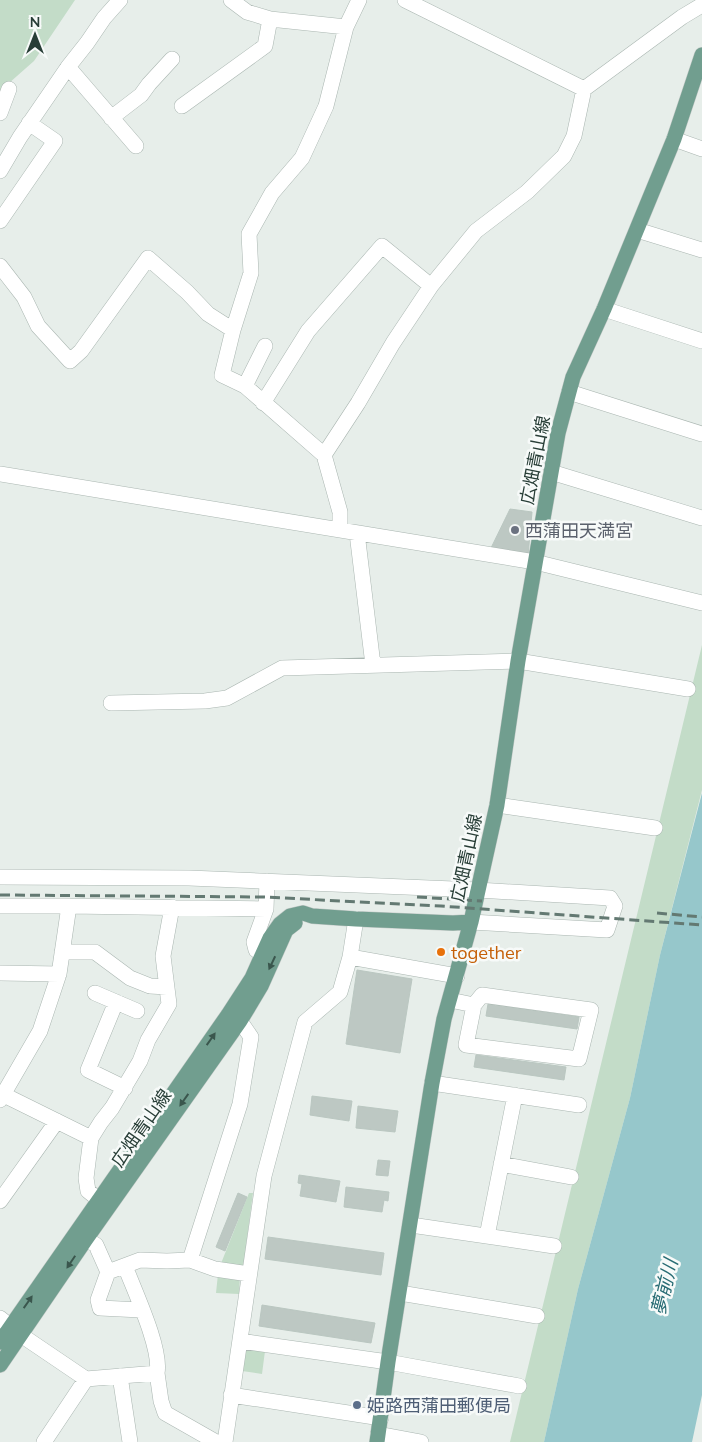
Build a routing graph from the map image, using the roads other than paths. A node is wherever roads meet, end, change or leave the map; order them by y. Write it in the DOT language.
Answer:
graph roads {
  1 [pos="120,0"];
  2 [pos="231,0"];
  3 [pos="359,0"];
  4 [pos="405,0"];
  5 [pos="702,5"];
  6 [pos="270,19"];
  7 [pos="346,27"];
  8 [pos="702,55"];
  9 [pos="172,59"];
  10 [pos="68,68"];
  11 [pos="584,89"];
  12 [pos="9,90"];
  13 [pos="182,106"];
  14 [pos="0,113"];
  15 [pos="112,118"];
  16 [pos="29,123"];
  17 [pos="674,139"];
  18 [pos="136,146"];
  19 [pos="702,149"];
  20 [pos="5,153"];
  21 [pos="0,170"];
  22 [pos="0,220"];
  23 [pos="636,230"];
  24 [pos="702,250"];
  25 [pos="0,266"];
  26 [pos="431,286"];
  27 [pos="604,309"];
  28 [pos="233,330"];
  29 [pos="702,341"];
  30 [pos="266,346"];
  31 [pos="246,386"];
  32 [pos="569,392"];
  33 [pos="263,403"];
  34 [pos="702,434"];
  35 [pos="324,455"];
  36 [pos="551,472"];
  37 [pos="0,474"];
  38 [pos="702,518"];
  39 [pos="340,530"];
  40 [pos="357,533"];
  41 [pos="535,562"];
  42 [pos="702,603"];
  43 [pos="518,661"];
  44 [pos="373,665"];
  45 [pos="688,689"];
  46 [pos="110,703"];
  47 [pos="497,805"];
  48 [pos="654,828"];
  49 [pos="0,877"];
  50 [pos="267,881"];
  51 [pos="478,890"];
  52 [pos="0,906"];
  53 [pos="70,906"];
  54 [pos="172,907"];
  55 [pos="266,909"];
  56 [pos="312,916"];
  57 [pos="356,919"];
  58 [pos="471,922"];
  59 [pos="62,952"];
  60 [pos="262,953"];
  61 [pos="350,957"];
  62 [pos="0,973"];
  63 [pos="59,974"];
  64 [pos="457,976"];
  65 [pos="167,987"];
  66 [pos="95,993"];
  67 [pos="450,1000"];
  68 [pos="116,1002"];
  69 [pos="474,1005"];
  70 [pos="137,1011"];
  71 [pos="240,1020"];
  72 [pos="432,1083"];
  73 [pos="124,1088"];
  74 [pos="514,1095"];
  75 [pos="2,1098"];
  76 [pos="579,1105"];
  77 [pos="57,1121"];
  78 [pos="91,1138"];
  79 [pos="501,1164"];
  80 [pos="571,1177"];
  81 [pos="98,1199"];
  82 [pos="0,1201"];
  83 [pos="411,1224"];
  84 [pos="487,1236"];
  85 [pos="86,1239"];
  86 [pos="554,1246"];
  87 [pos="190,1260"];
  88 [pos="125,1266"];
  89 [pos="108,1272"];
  90 [pos="249,1274"];
  91 [pos="400,1293"];
  92 [pos="141,1310"];
  93 [pos="537,1316"];
  94 [pos="11,1326"];
  95 [pos="0,1342"];
  96 [pos="240,1342"];
  97 [pos="388,1362"];
  98 [pos="0,1366"];
  99 [pos="157,1372"];
  100 [pos="120,1376"];
  101 [pos="86,1379"];
  102 [pos="519,1386"];
  103 [pos="231,1395"];
  104 [pos="381,1418"];
  105 [pos="378,1438"];
  106 [pos="44,1442"];
  107 [pos="130,1442"];
  108 [pos="216,1442"];
  109 [pos="225,1442"];
  110 [pos="421,1442"];
  1 -- 10 [label="street"];
  2 -- 6 [label="street"];
  3 -- 7 [label="street"];
  4 -- 11 [label="street"];
  5 -- 11 [label="street"];
  6 -- 7 [label="street"];
  6 -- 13 [label="street"];
  7 -- 28 [label="street"];
  8 -- 17 [label="main road, 広畑青山線"];
  9 -- 15 [label="street"];
  10 -- 15 [label="street"];
  10 -- 16 [label="street"];
  11 -- 26 [label="street"];
  12 -- 14 [label="street"];
  15 -- 18 [label="street"];
  16 -- 20 [label="street"];
  16 -- 22 [label="street"];
  17 -- 19 [label="street"];
  17 -- 23 [label="main road, 広畑青山線"];
  20 -- 21 [label="street"];
  23 -- 24 [label="street"];
  23 -- 27 [label="main road, 広畑青山線"];
  25 -- 28 [label="street"];
  26 -- 33 [label="street"];
  26 -- 35 [label="street"];
  27 -- 29 [label="street"];
  27 -- 32 [label="main road, 広畑青山線"];
  28 -- 31 [label="street"];
  30 -- 31 [label="street"];
  31 -- 33 [label="street"];
  32 -- 34 [label="street"];
  32 -- 36 [label="main road, 広畑青山線"];
  33 -- 35 [label="street"];
  35 -- 39 [label="street"];
  36 -- 38 [label="street"];
  36 -- 41 [label="main road, 広畑青山線"];
  37 -- 39 [label="street"];
  39 -- 40 [label="street"];
  40 -- 41 [label="street"];
  40 -- 44 [label="street"];
  41 -- 42 [label="street"];
  41 -- 43 [label="main road, 広畑青山線"];
  43 -- 44 [label="street"];
  43 -- 45 [label="street"];
  43 -- 47 [label="main road, 広畑青山線"];
  44 -- 46 [label="street"];
  47 -- 48 [label="street"];
  47 -- 51 [label="main road, 広畑青山線"];
  49 -- 50 [label="street"];
  50 -- 51 [label="street"];
  50 -- 55 [label="street"];
  51 -- 58 [label="main road, 広畑青山線"];
  51 -- 58 [label="street"];
  52 -- 53 [label="street"];
  53 -- 54 [label="street"];
  53 -- 59 [label="street"];
  54 -- 55 [label="street"];
  54 -- 65 [label="street"];
  55 -- 60 [label="street"];
  56 -- 57 [label="main road, 広畑青山線"];
  56 -- 60 [label="main road, 広畑青山線"];
  56 -- 71 [label="main road, 広畑青山線, one-way"];
  57 -- 58 [label="main road, 広畑青山線"];
  57 -- 61 [label="street"];
  58 -- 64 [label="main road, 広畑青山線"];
  59 -- 63 [label="street"];
  59 -- 65 [label="street"];
  81 -- 60 [label="main road, 広畑青山線, one-way"];
  61 -- 64 [label="street"];
  61 -- 90 [label="street"];
  62 -- 63 [label="street"];
  63 -- 75 [label="street"];
  64 -- 67 [label="main road, 広畑青山線"];
  65 -- 73 [label="street"];
  66 -- 68 [label="street"];
  67 -- 69 [label="street"];
  67 -- 72 [label="main road, 広畑青山線"];
  68 -- 70 [label="street"];
  68 -- 73 [label="street"];
  69 -- 69 [label="street"];
  71 -- 85 [label="main road, 広畑青山線, one-way"];
  71 -- 87 [label="street"];
  72 -- 74 [label="street"];
  72 -- 83 [label="main road, 広畑青山線"];
  73 -- 78 [label="street"];
  74 -- 76 [label="street"];
  74 -- 79 [label="street"];
  75 -- 77 [label="street"];
  77 -- 78 [label="street"];
  77 -- 82 [label="street"];
  78 -- 81 [label="street"];
  79 -- 80 [label="street"];
  79 -- 84 [label="street"];
  94 -- 81 [label="main road, 広畑青山線, one-way"];
  83 -- 84 [label="street"];
  83 -- 91 [label="main road, 広畑青山線"];
  84 -- 86 [label="street"];
  85 -- 89 [label="street"];
  85 -- 94 [label="main road, 広畑青山線, one-way"];
  87 -- 88 [label="street"];
  87 -- 90 [label="street"];
  88 -- 89 [label="street"];
  88 -- 92 [label="street"];
  89 -- 92 [label="street"];
  90 -- 96 [label="street"];
  91 -- 93 [label="street"];
  91 -- 97 [label="main road, 広畑青山線"];
  92 -- 99 [label="street"];
  94 -- 95 [label="main road, 広畑青山線"];
  94 -- 98 [label="main road, 広畑青山線"];
  94 -- 101 [label="street"];
  96 -- 97 [label="street"];
  96 -- 103 [label="street"];
  97 -- 102 [label="street"];
  97 -- 104 [label="main road, 広畑青山線"];
  99 -- 100 [label="street"];
  99 -- 108 [label="street"];
  100 -- 101 [label="street"];
  100 -- 107 [label="street"];
  101 -- 106 [label="street"];
  103 -- 104 [label="street"];
  103 -- 109 [label="street"];
  104 -- 105 [label="main road, 広畑青山線"];
  105 -- 110 [label="street"];
}
